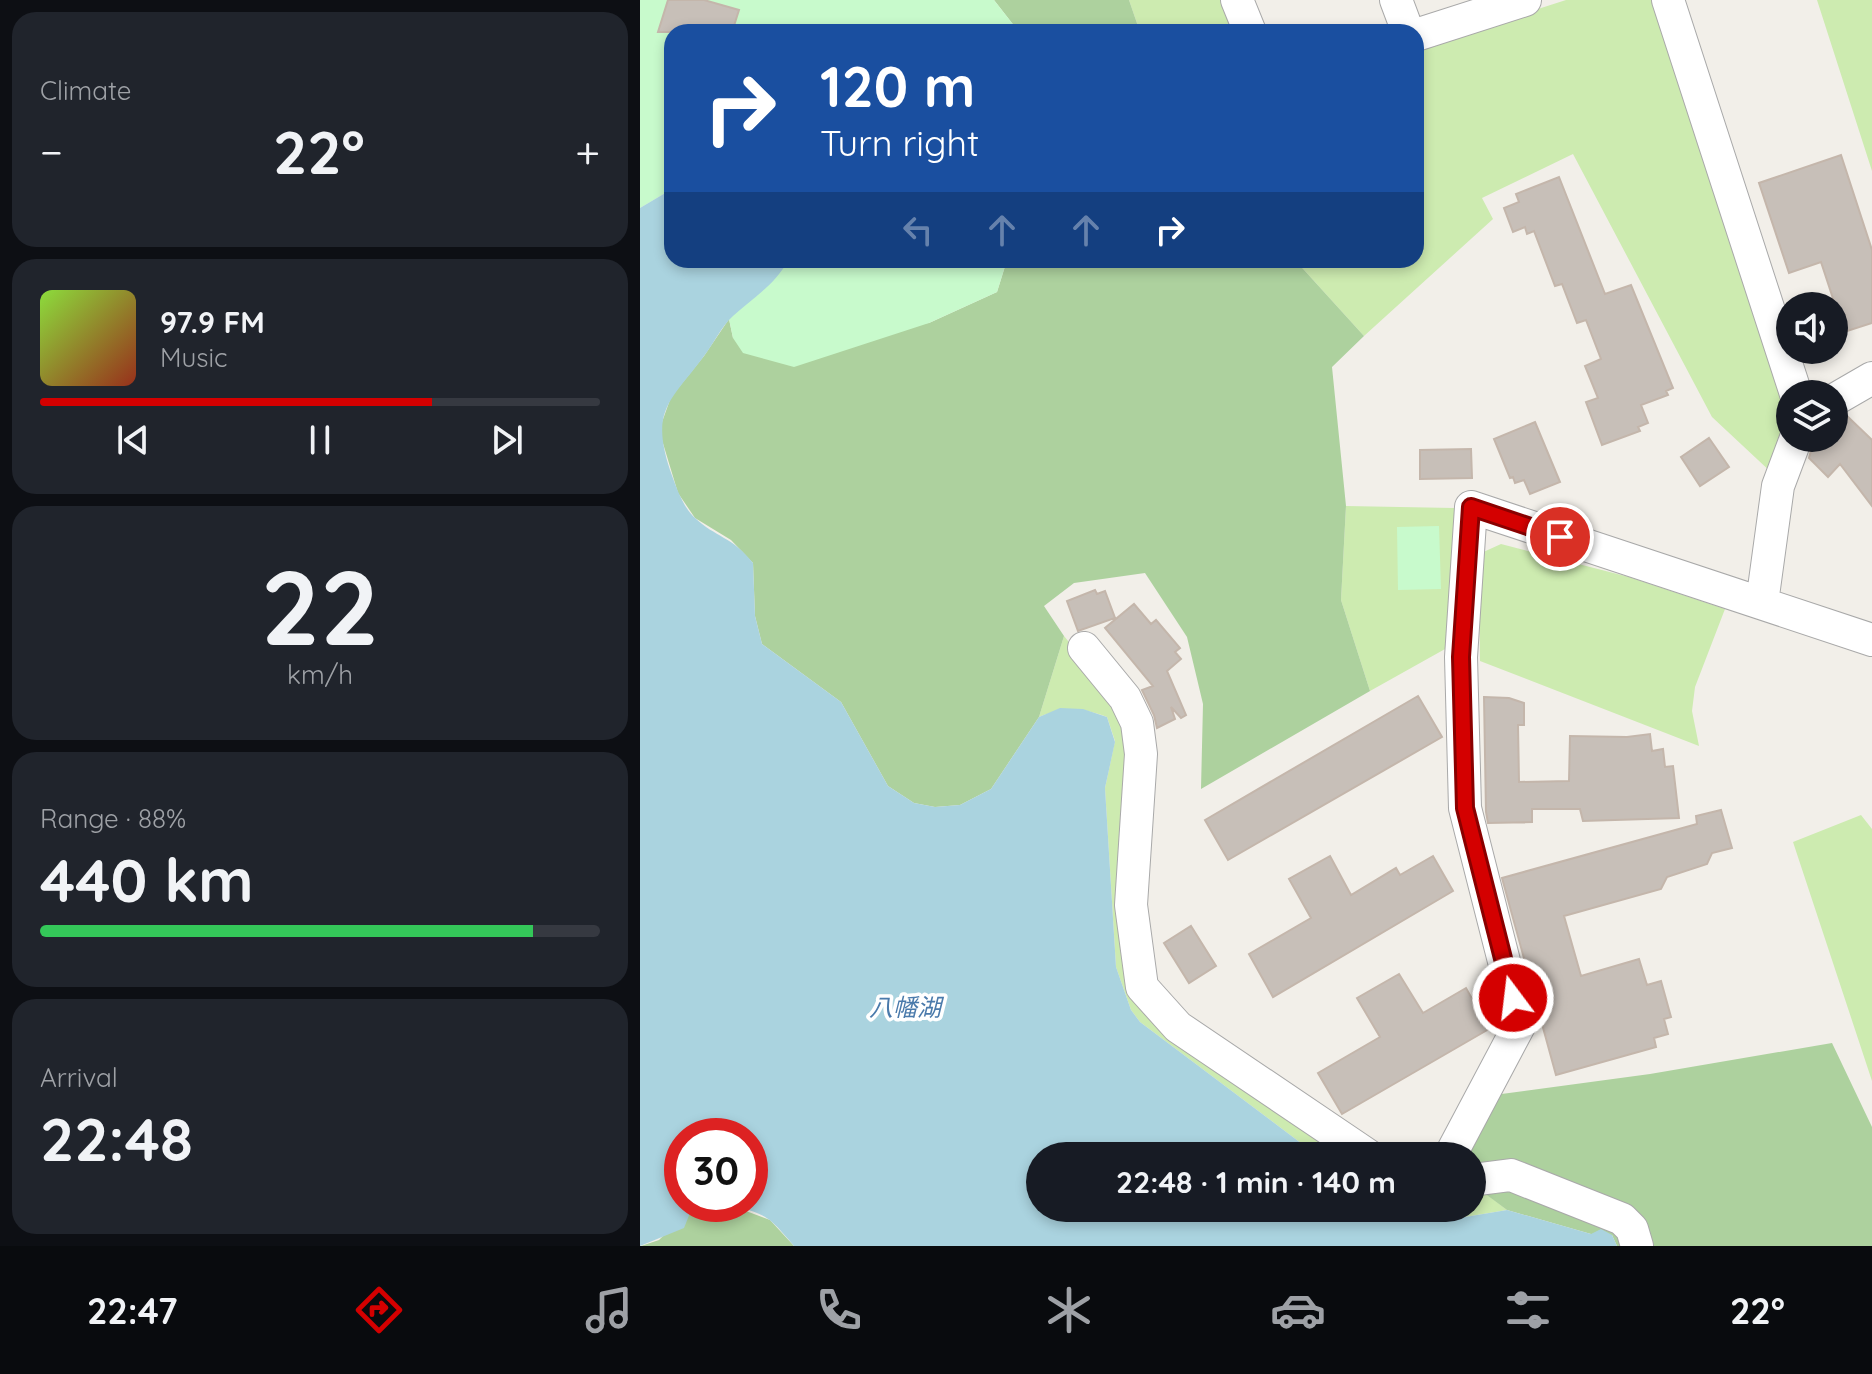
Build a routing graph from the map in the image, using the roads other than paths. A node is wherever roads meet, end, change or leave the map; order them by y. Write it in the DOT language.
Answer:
graph roads {
  1 [pos="1237,0"];
  2 [pos="1396,0"];
  3 [pos="1668,0"];
  4 [pos="1508,3"];
  5 [pos="1247,24"];
  6 [pos="1405,24"];
  7 [pos="1424,32"];
  8 [pos="1872,378"];
  9 [pos="1791,380"];
  10 [pos="1848,392"];
  11 [pos="1791,452"];
  12 [pos="1762,603"];
  13 [pos="1872,640"];
  14 [pos="1084,648"];
  15 [pos="1348,1142"];
  16 [pos="1457,1142"];
  17 [pos="1486,1178"];
  18 [pos="1637,1246"];
  1 -- 5 [label="street"];
  2 -- 6 [label="street"];
  3 -- 9 [label="street"];
  4 -- 7 [label="street"];
  8 -- 10 [label="street"];
  11 -- 12 [label="street"];
  12 -- 13 [label="street"];
  12 -- 16 [label="street"];
  14 -- 15 [label="street"];
  17 -- 18 [label="street"];
}
